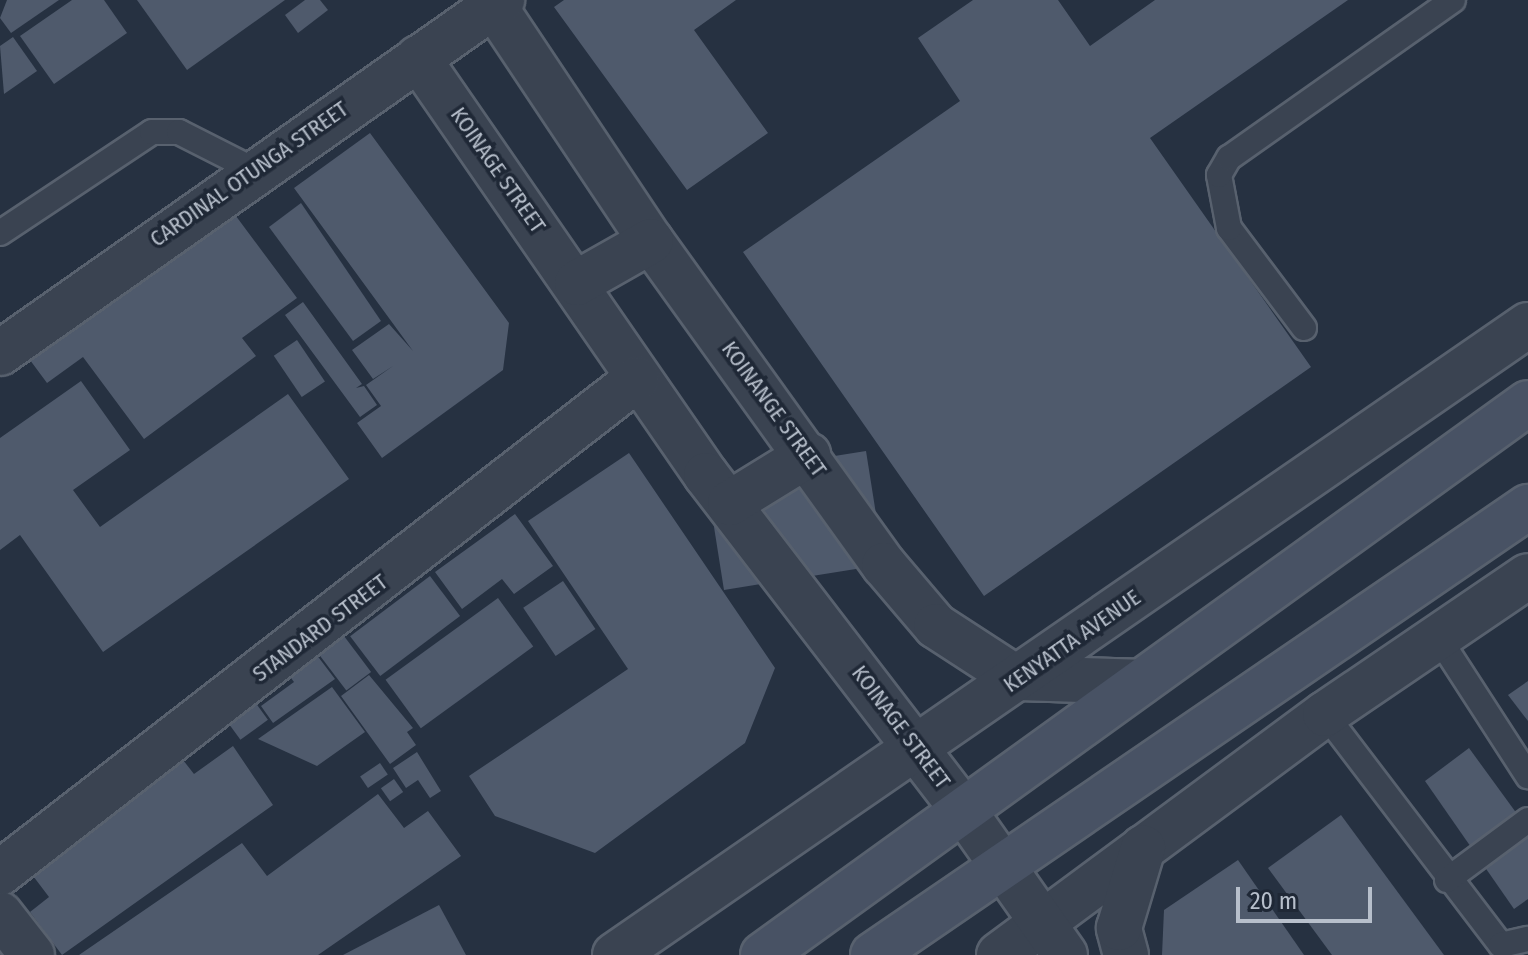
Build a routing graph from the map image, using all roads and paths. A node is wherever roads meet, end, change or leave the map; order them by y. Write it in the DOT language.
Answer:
graph roads {
  1 [pos="1453,0"];
  2 [pos="498,3"];
  3 [pos="418,58"];
  4 [pos="254,170"];
  5 [pos="0,233"];
  6 [pos="651,241"];
  7 [pos="577,283"];
  8 [pos="1528,325"];
  9 [pos="1304,328"];
  10 [pos="0,353"];
  11 [pos="637,379"];
  12 [pos="1528,403"];
  13 [pos="808,455"];
  14 [pos="730,503"];
  15 [pos="1528,507"];
  16 [pos="1528,576"];
  17 [pos="1438,637"];
  18 [pos="1016,678"];
  19 [pos="1140,682"];
  20 [pos="1325,714"];
  21 [pos="919,751"];
  22 [pos="1528,776"];
  23 [pos="966,814"];
  24 [pos="1528,820"];
  25 [pos="1143,848"];
  26 [pos="1002,866"];
  27 [pos="0,873"];
  28 [pos="1447,880"];
  29 [pos="0,914"];
  30 [pos="1053,939"];
  31 [pos="1528,939"];
  32 [pos="32,955"];
  33 [pos="615,955"];
  34 [pos="763,955"];
  35 [pos="873,955"];
  36 [pos="999,955"];
  37 [pos="1126,955"];
  1 -- 9 [label="lane"];
  2 -- 3 [label="street, CARDINAL OTUNGA STREET"];
  2 -- 6 [label="street, KOINANGE STREET"];
  3 -- 4 [label="street, CARDINAL OTUNGA STREET"];
  3 -- 7 [label="street, KOINAGE STREET"];
  4 -- 5 [label="lane"];
  4 -- 10 [label="street, CARDINAL OTUNGA STREET"];
  6 -- 7 [label="street"];
  6 -- 13 [label="street, KOINANGE STREET"];
  7 -- 11 [label="street, KOINAGE STREET"];
  8 -- 18 [label="street, KENYATTA AVENUE"];
  11 -- 14 [label="street, KOINAGE STREET"];
  11 -- 27 [label="street, STANDARD STREET"];
  12 -- 19 [label="main road"];
  13 -- 14 [label="street"];
  13 -- 18 [label="street, KOINANGE STREET"];
  14 -- 21 [label="street, KOINAGE STREET"];
  15 -- 26 [label="main road"];
  16 -- 17 [label="street"];
  17 -- 20 [label="street"];
  17 -- 22 [label="lane"];
  18 -- 19 [label="street"];
  18 -- 21 [label="street, KENYATTA AVENUE"];
  19 -- 23 [label="main road"];
  20 -- 25 [label="street"];
  20 -- 28 [label="lane"];
  21 -- 23 [label="street, KOINAGE STREET"];
  21 -- 33 [label="street, KENYATTA AVENUE"];
  23 -- 26 [label="street, KOINAGE STREET"];
  23 -- 34 [label="main road"];
  24 -- 28 [label="lane"];
  25 -- 30 [label="street"];
  25 -- 37 [label="street"];
  26 -- 30 [label="street, KOINAGE STREET"];
  26 -- 35 [label="main road"];
  28 -- 31 [label="lane"];
  29 -- 32 [label="street"];
  30 -- 36 [label="street"];
}
